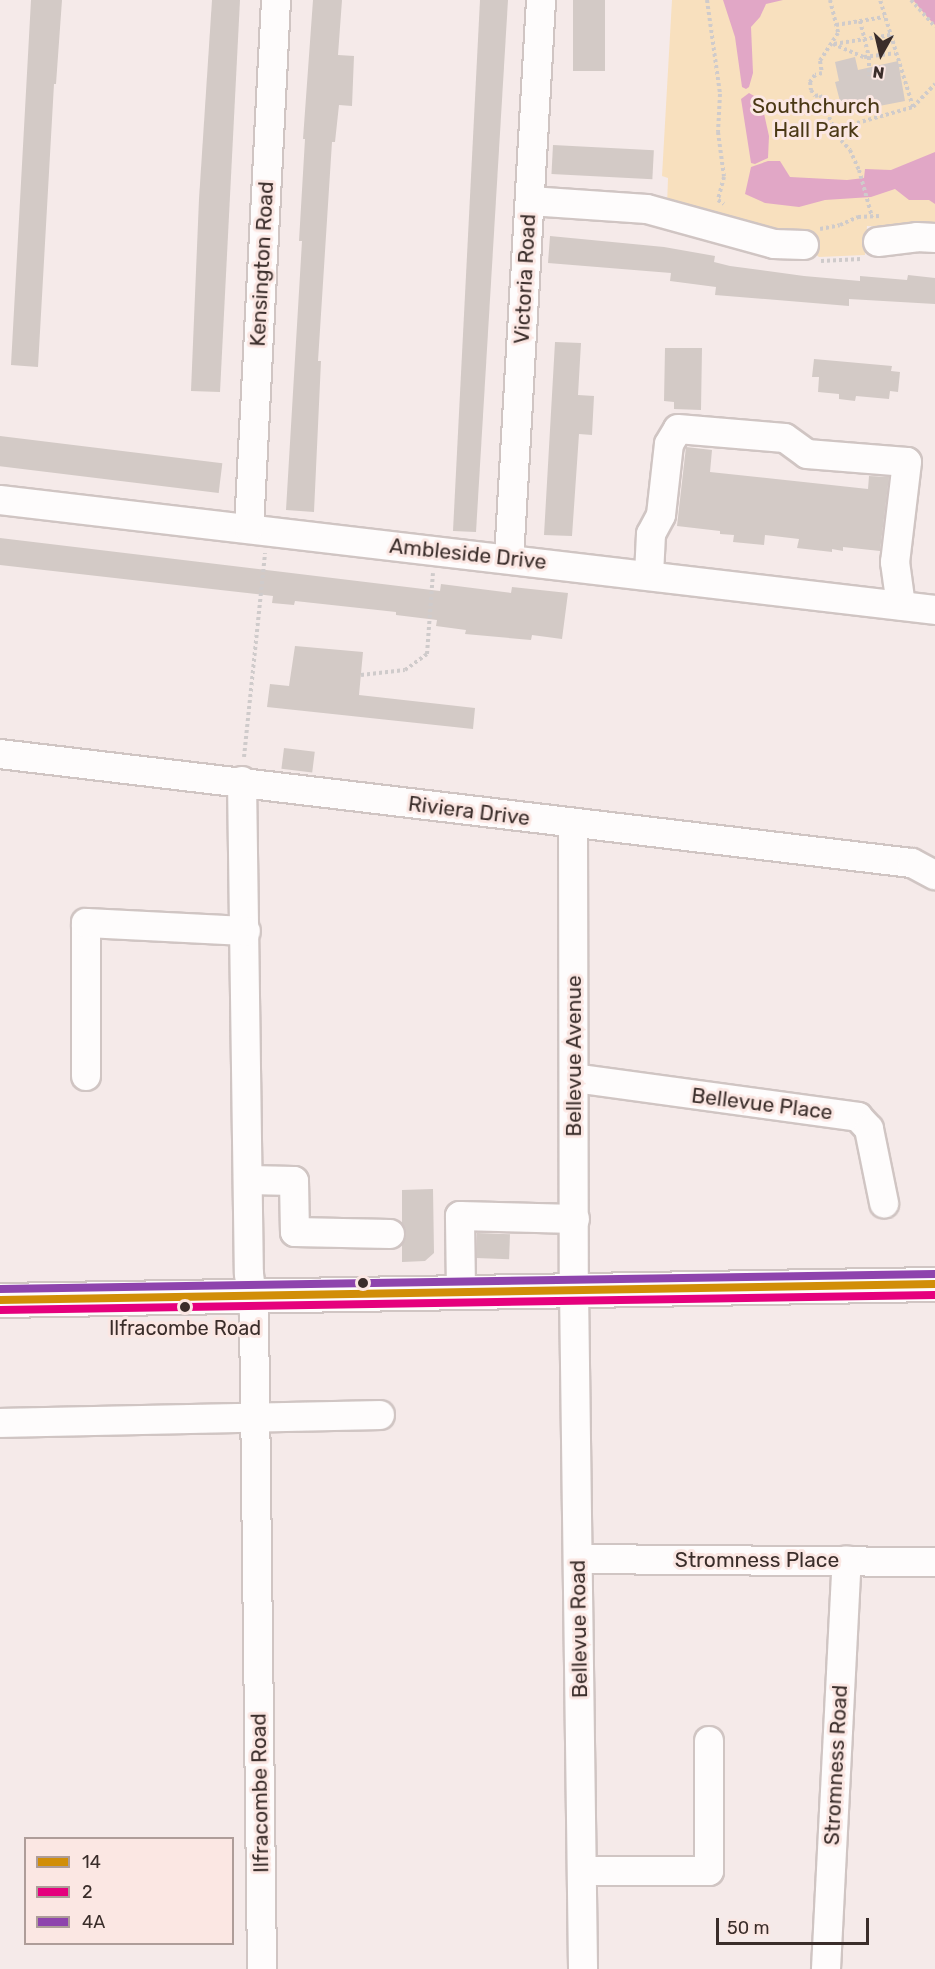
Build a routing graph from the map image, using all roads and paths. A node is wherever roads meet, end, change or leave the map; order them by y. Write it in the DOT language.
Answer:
graph roads {
  1 [pos="276,0"];
  2 [pos="541,0"];
  3 [pos="707,0"];
  4 [pos="830,0"];
  5 [pos="880,0"];
  6 [pos="911,0"];
  7 [pos="884,17"];
  8 [pos="860,21"];
  9 [pos="837,25"];
  10 [pos="935,27"];
  11 [pos="890,35"];
  12 [pos="865,40"];
  13 [pos="833,45"];
  14 [pos="895,53"];
  15 [pos="869,57"];
  16 [pos="869,76"];
  17 [pos="935,84"];
  18 [pos="913,107"];
  19 [pos="837,136"];
  20 [pos="530,201"];
  21 [pos="726,206"];
  22 [pos="870,211"];
  23 [pos="880,229"];
  24 [pos="807,237"];
  25 [pos="935,238"];
  26 [pos="0,500"];
  27 [pos="249,528"];
  28 [pos="435,551"];
  29 [pos="509,559"];
  30 [pos="649,575"];
  31 [pos="262,578"];
  32 [pos="901,606"];
  33 [pos="935,610"];
  34 [pos="361,675"];
  35 [pos="0,754"];
  36 [pos="243,768"];
  37 [pos="573,824"];
  38 [pos="935,875"];
  39 [pos="246,931"];
  40 [pos="86,1076"];
  41 [pos="574,1078"];
  42 [pos="249,1180"];
  43 [pos="884,1203"];
  44 [pos="575,1219"];
  45 [pos="390,1234"];
  46 [pos="935,1284"];
  47 [pos="574,1289"];
  48 [pos="461,1291"];
  49 [pos="252,1293"];
  50 [pos="0,1300"];
  51 [pos="380,1414"];
  52 [pos="255,1418"];
  53 [pos="0,1423"];
  54 [pos="578,1559"];
  55 [pos="846,1561"];
  56 [pos="935,1562"];
  57 [pos="709,1742"];
  58 [pos="582,1871"];
  59 [pos="262,1969"];
  60 [pos="583,1969"];
  61 [pos="826,1969"];
  1 -- 27 [label="street, Kensington Road"];
  2 -- 20 [label="street, Victoria Road"];
  3 -- 21 [label="path"];
  4 -- 9 [label="path"];
  5 -- 7 [label="path"];
  6 -- 10 [label="path"];
  7 -- 8 [label="path"];
  7 -- 11 [label="path"];
  8 -- 9 [label="path"];
  8 -- 12 [label="path"];
  9 -- 13 [label="path"];
  11 -- 12 [label="path"];
  11 -- 14 [label="path"];
  12 -- 13 [label="path"];
  12 -- 15 [label="path"];
  13 -- 15 [label="path"];
  13 -- 19 [label="path"];
  14 -- 15 [label="path"];
  14 -- 18 [label="path"];
  15 -- 16 [label="path"];
  17 -- 18 [label="path"];
  18 -- 19 [label="path"];
  19 -- 22 [label="path"];
  20 -- 24 [label="street"];
  20 -- 29 [label="street, Victoria Road"];
  23 -- 24 [label="path"];
  23 -- 24 [label="path"];
  23 -- 25 [label="street"];
  26 -- 27 [label="street, Ambleside Drive"];
  27 -- 28 [label="street, Ambleside Drive"];
  28 -- 29 [label="street, Ambleside Drive"];
  28 -- 34 [label="path"];
  29 -- 30 [label="street, Ambleside Drive"];
  30 -- 32 [label="street, Ambleside Drive"];
  30 -- 32 [label="street"];
  31 -- 36 [label="path"];
  32 -- 33 [label="street, Ambleside Drive"];
  35 -- 36 [label="street, Riviera Drive"];
  36 -- 37 [label="street, Riviera Drive"];
  36 -- 39 [label="street, Ilfracombe Road"];
  37 -- 38 [label="street, Riviera Drive"];
  37 -- 41 [label="street, Bellevue Avenue"];
  39 -- 40 [label="street"];
  39 -- 42 [label="street, Ilfracombe Road"];
  41 -- 43 [label="street, Bellevue Place"];
  41 -- 44 [label="street, Bellevue Avenue"];
  42 -- 45 [label="street"];
  42 -- 49 [label="street, Ilfracombe Road"];
  44 -- 47 [label="street, Bellevue Avenue"];
  44 -- 48 [label="street"];
  46 -- 47 [label="main road"];
  47 -- 48 [label="main road"];
  47 -- 54 [label="street, Bellevue Road"];
  48 -- 49 [label="main road"];
  49 -- 50 [label="main road"];
  49 -- 52 [label="street, Ilfracombe Road"];
  51 -- 52 [label="street"];
  52 -- 53 [label="street"];
  52 -- 59 [label="street, Ilfracombe Road"];
  54 -- 55 [label="street, Stromness Place"];
  54 -- 58 [label="street, Bellevue Road"];
  55 -- 56 [label="street, Stromness Place"];
  55 -- 61 [label="street, Stromness Road"];
  57 -- 58 [label="street"];
  58 -- 60 [label="street, Bellevue Road"];
}
